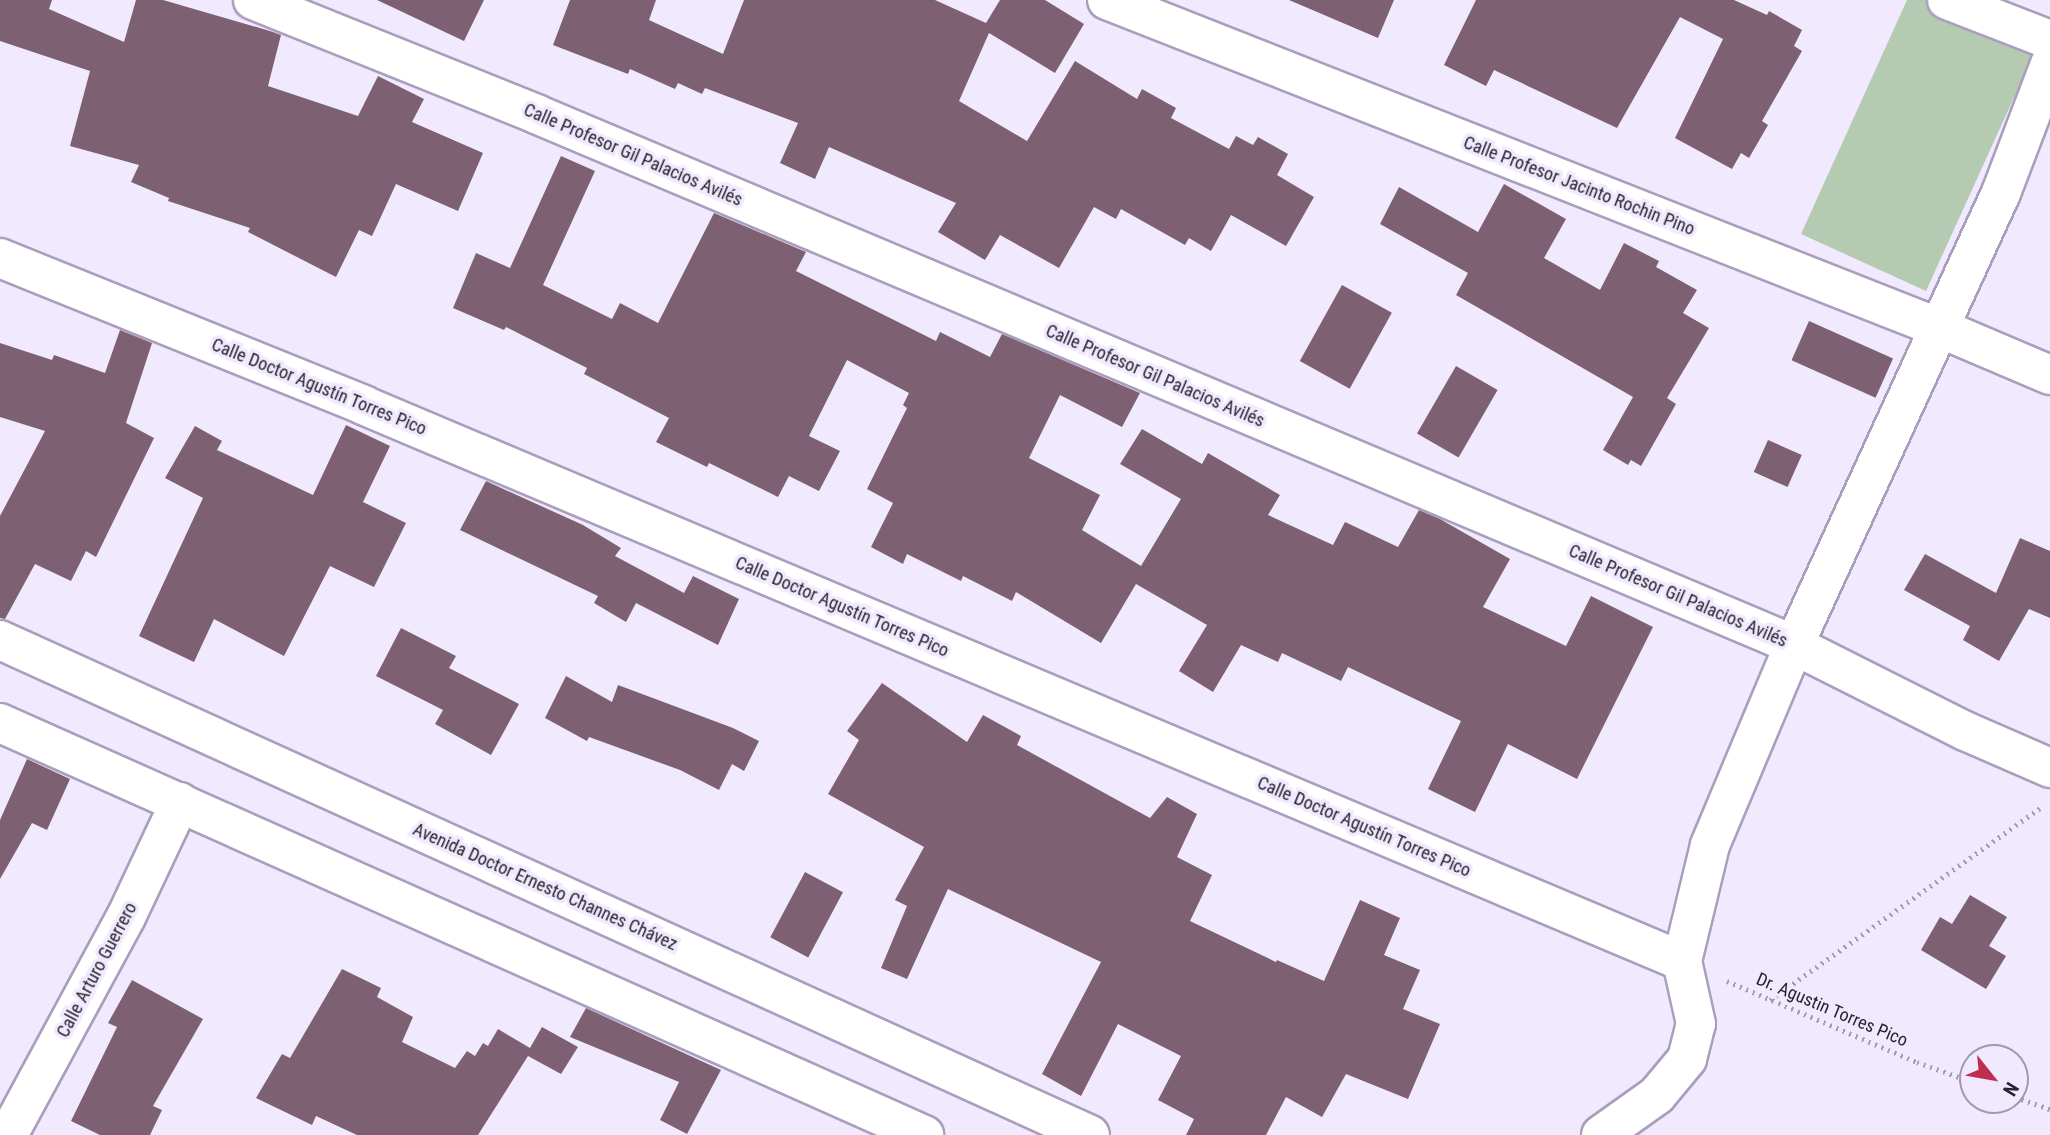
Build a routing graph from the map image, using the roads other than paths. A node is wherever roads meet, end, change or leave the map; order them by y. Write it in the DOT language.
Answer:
graph roads {
  1 [pos="253,0"];
  2 [pos="1107,0"];
  3 [pos="1947,0"];
  4 [pos="2050,40"];
  5 [pos="2050,64"];
  6 [pos="0,258"];
  7 [pos="1937,327"];
  8 [pos="2050,375"];
  9 [pos="0,640"];
  10 [pos="1794,645"];
  11 [pos="0,723"];
  12 [pos="2050,768"];
  13 [pos="180,802"];
  14 [pos="1682,961"];
  15 [pos="15,1128"];
  16 [pos="924,1135"];
  17 [pos="1090,1135"];
  18 [pos="1601,1135"];
  1 -- 10 [label="street, Calle Profesor Gil Palacios Avilés"];
  2 -- 7 [label="street, Calle Profesor Jacinto Rochin Pino"];
  3 -- 4 [label="street"];
  5 -- 7 [label="street"];
  6 -- 14 [label="street, Calle Doctor Agustín Torres Pico"];
  7 -- 8 [label="street, Calle Profesor Jacinto Rochin Pino"];
  7 -- 10 [label="street"];
  9 -- 17 [label="street, Avenida Doctor Ernesto Channes Chávez"];
  10 -- 12 [label="street, Calle Profesor Gil Palacios Avilés"];
  10 -- 14 [label="street"];
  11 -- 13 [label="street"];
  13 -- 15 [label="street, Calle Arturo Guerrero"];
  13 -- 16 [label="street"];
  14 -- 18 [label="street"];
}
